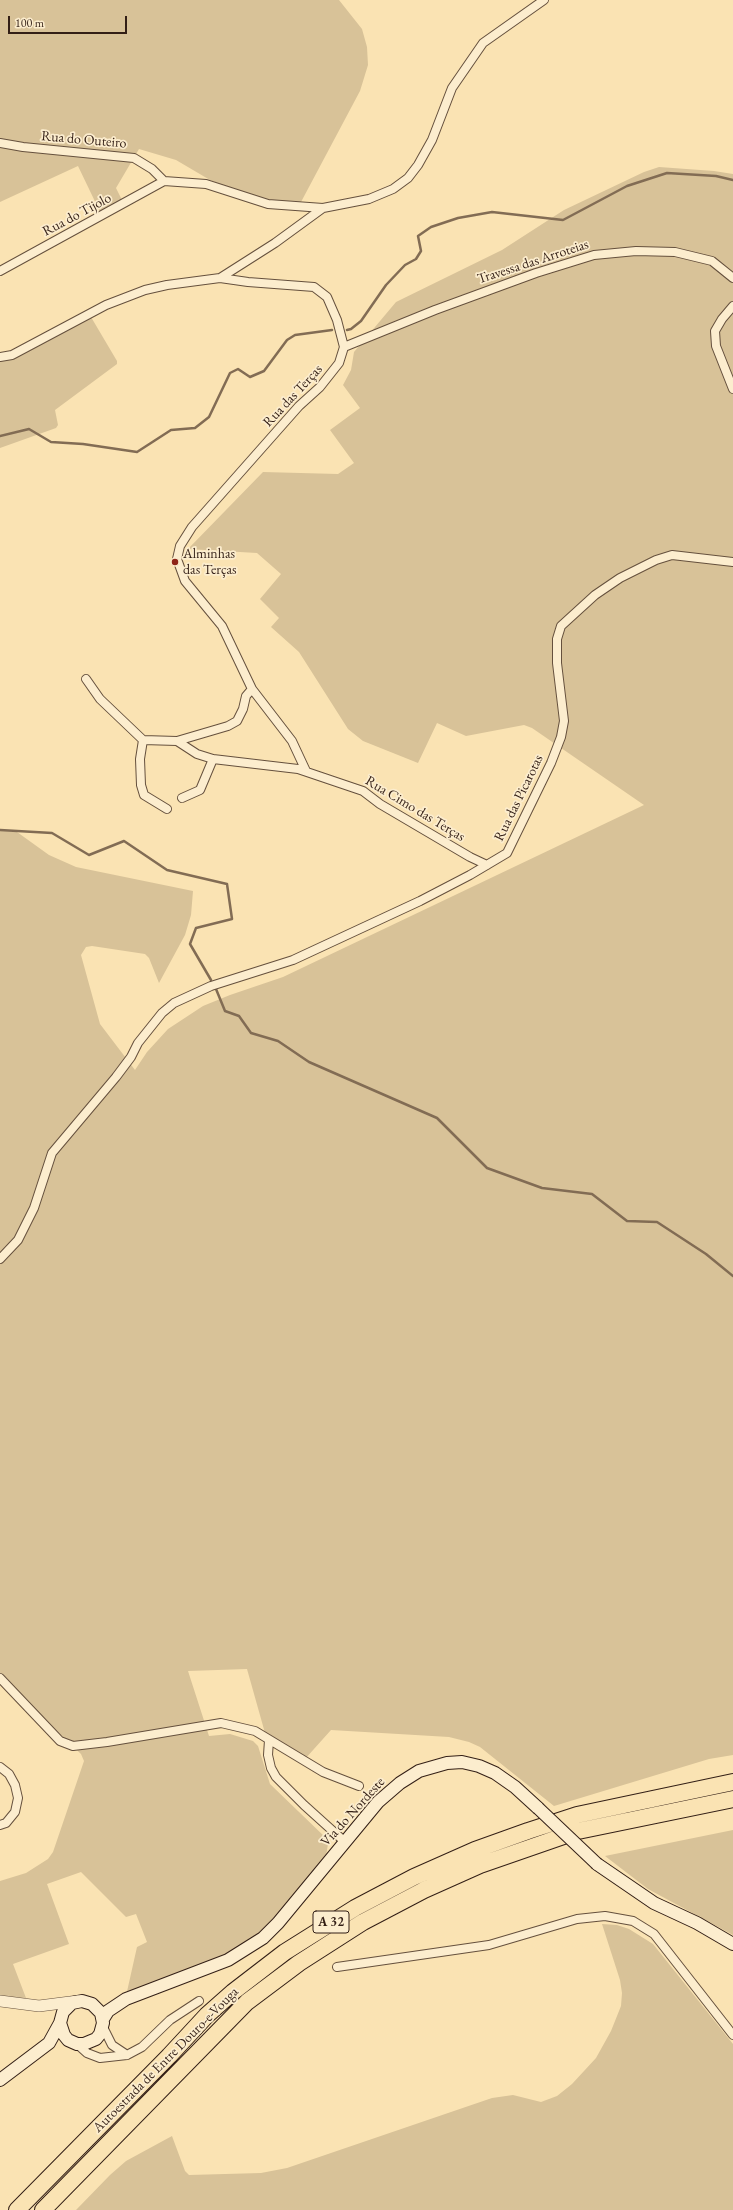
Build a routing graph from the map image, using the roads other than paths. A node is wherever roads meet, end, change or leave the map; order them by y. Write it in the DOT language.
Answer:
graph roads {
  1 [pos="544,0"];
  2 [pos="0,143"];
  3 [pos="164,181"];
  4 [pos="323,208"];
  5 [pos="0,271"];
  6 [pos="220,278"];
  7 [pos="733,278"];
  8 [pos="733,306"];
  9 [pos="344,347"];
  10 [pos="0,357"];
  11 [pos="733,388"];
  12 [pos="733,562"];
  13 [pos="86,679"];
  14 [pos="252,689"];
  15 [pos="143,740"];
  16 [pos="177,742"];
  17 [pos="213,759"];
  18 [pos="306,771"];
  19 [pos="182,798"];
  20 [pos="167,809"];
  21 [pos="487,865"];
  22 [pos="0,1259"];
  23 [pos="0,1678"];
  24 [pos="269,1740"];
  25 [pos="0,1767"];
  26 [pos="733,1782"];
  27 [pos="359,1786"];
  28 [pos="733,1800"];
  29 [pos="0,1825"];
  30 [pos="345,1842"];
  31 [pos="733,1944"];
  32 [pos="337,1967"];
  33 [pos="126,1999"];
  34 [pos="0,2001"];
  35 [pos="79,2001"];
  36 [pos="199,2001"];
  37 [pos="92,2004"];
  38 [pos="39,2006"];
  39 [pos="60,2020"];
  40 [pos="103,2023"];
  41 [pos="733,2035"];
  42 [pos="75,2043"];
  43 [pos="40,2050"];
  44 [pos="127,2055"];
  45 [pos="0,2080"];
  46 [pos="17,2210"];
  47 [pos="43,2210"];
  1 -- 4 [label="street"];
  2 -- 3 [label="street, Rua do Outeiro"];
  3 -- 4 [label="street"];
  3 -- 5 [label="street, Rua do Tijolo"];
  4 -- 6 [label="street"];
  6 -- 9 [label="street"];
  6 -- 10 [label="street"];
  7 -- 9 [label="street, Travessa das Arroteias"];
  8 -- 11 [label="street"];
  9 -- 14 [label="street, Rua das Terças"];
  12 -- 21 [label="street, Rua das Picarotas"];
  13 -- 15 [label="street"];
  14 -- 16 [label="street"];
  14 -- 18 [label="street, Rua das Terças"];
  15 -- 16 [label="street, Rua Cimo das Terças"];
  15 -- 20 [label="street"];
  16 -- 17 [label="street, Rua Cimo das Terças"];
  17 -- 18 [label="street, Rua Cimo das Terças"];
  17 -- 19 [label="street"];
  18 -- 21 [label="street, Rua Cimo das Terças"];
  21 -- 22 [label="street, Rua das Picarotas"];
  23 -- 24 [label="street"];
  24 -- 27 [label="street"];
  24 -- 30 [label="street"];
  25 -- 29 [label="street"];
  26 -- 46 [label="highway, Autoestrada de Entre Douro-e-Vouga / A 32"];
  28 -- 47 [label="highway, Autoestrada de Entre Douro-e-Vouga / A 32"];
  30 -- 31 [label="main road, Via do Nordeste, bridge"];
  30 -- 33 [label="main road, Via do Nordeste"];
  32 -- 41 [label="street"];
  33 -- 37 [label="main road, Via do Nordeste"];
  33 -- 40 [label="main road, Via do Nordeste"];
  34 -- 38 [label="street"];
  35 -- 37 [label="main road"];
  35 -- 38 [label="street"];
  35 -- 39 [label="main road"];
  36 -- 44 [label="street"];
  37 -- 40 [label="main road"];
  38 -- 39 [label="street"];
  39 -- 42 [label="main road"];
  39 -- 43 [label="main road"];
  40 -- 42 [label="main road"];
  40 -- 44 [label="street"];
  42 -- 43 [label="main road"];
  42 -- 44 [label="street"];
  43 -- 45 [label="main road"];
}
